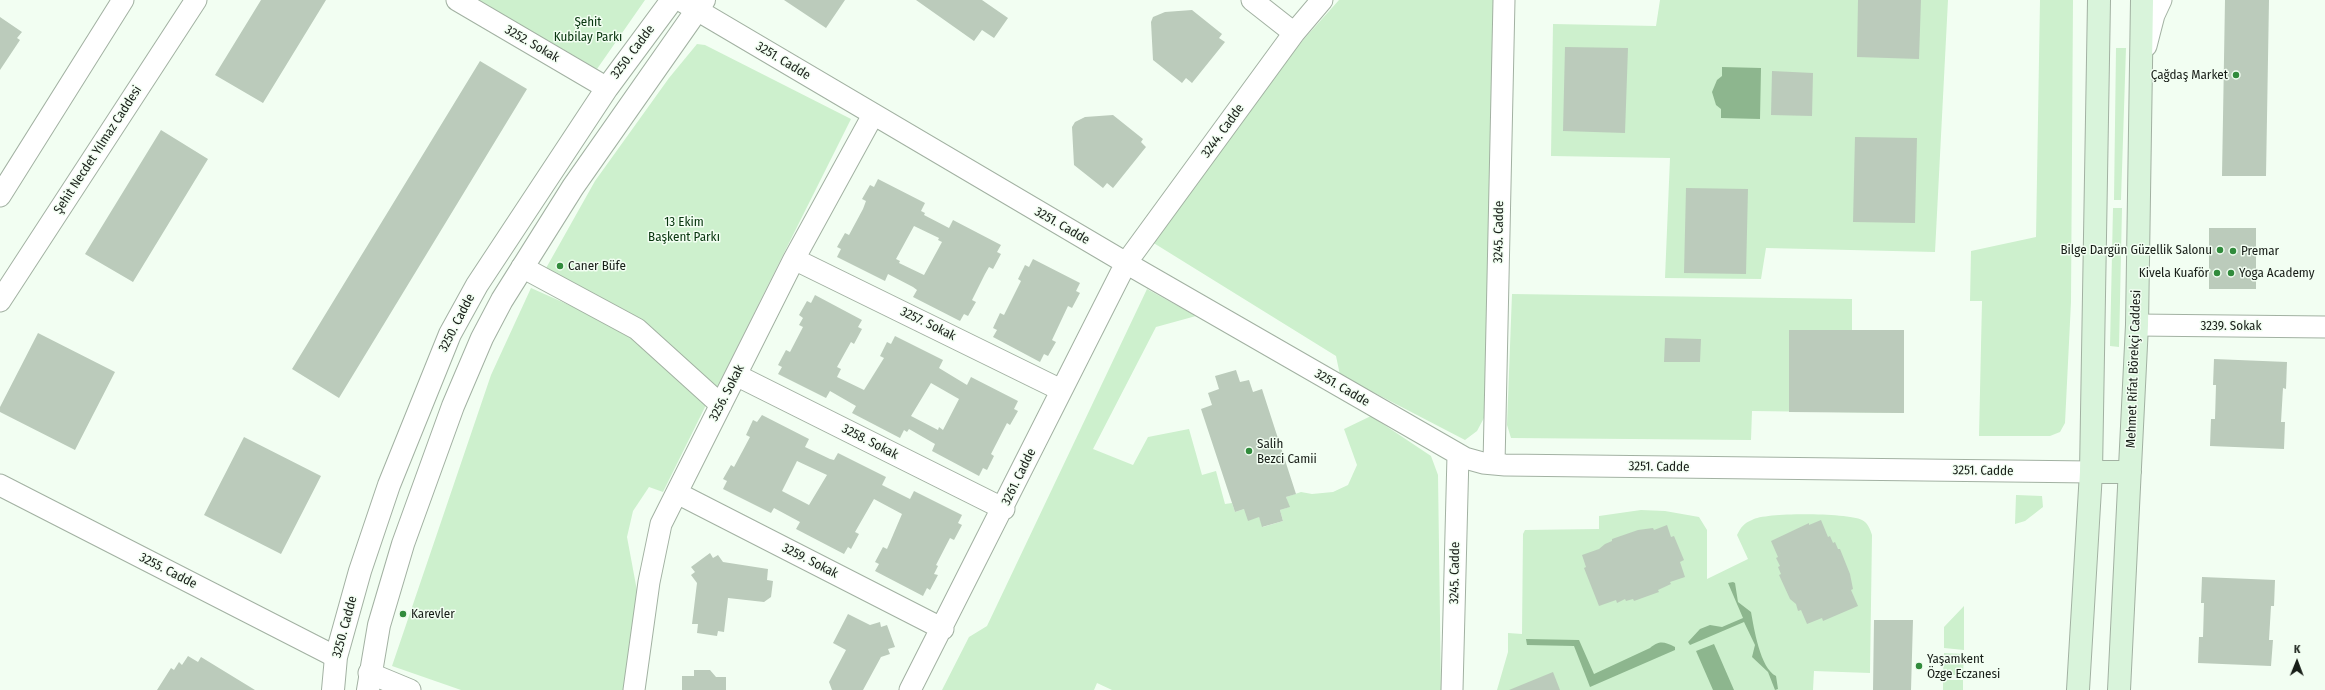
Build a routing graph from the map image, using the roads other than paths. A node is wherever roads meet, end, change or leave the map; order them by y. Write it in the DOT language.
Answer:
graph roads {
  1 [pos="123,0"];
  2 [pos="196,0"];
  3 [pos="457,0"];
  4 [pos="672,0"];
  5 [pos="1252,0"];
  6 [pos="1322,0"];
  7 [pos="1504,0"];
  8 [pos="2099,0"];
  9 [pos="2142,0"];
  10 [pos="2161,0"];
  11 [pos="694,3"];
  12 [pos="1294,33"];
  13 [pos="2142,70"];
  14 [pos="607,88"];
  15 [pos="873,115"];
  16 [pos="0,196"];
  17 [pos="794,259"];
  18 [pos="1126,263"];
  19 [pos="522,267"];
  20 [pos="0,301"];
  21 [pos="2137,325"];
  22 [pos="2325,327"];
  23 [pos="736,375"];
  24 [pos="1061,390"];
  25 [pos="721,405"];
  26 [pos="1458,455"];
  27 [pos="1494,464"];
  28 [pos="2091,472"];
  29 [pos="2130,472"];
  30 [pos="0,485"];
  31 [pos="677,493"];
  32 [pos="1004,509"];
  33 [pos="943,629"];
  34 [pos="336,657"];
  35 [pos="368,682"];
  36 [pos="333,690"];
  37 [pos="410,690"];
  38 [pos="634,690"];
  39 [pos="910,690"];
  40 [pos="1452,690"];
  41 [pos="2078,690"];
  42 [pos="2119,690"];
  1 -- 16 [label="street"];
  2 -- 20 [label="street, Şehit Necdet Yılmaz Caddesi"];
  3 -- 14 [label="street, 3252. Sokak"];
  4 -- 14 [label="street, 3250. Cadde"];
  5 -- 12 [label="street"];
  6 -- 12 [label="street, 3244. Cadde"];
  7 -- 27 [label="street, 3245. Cadde"];
  8 -- 28 [label="main road"];
  9 -- 13 [label="main road, Mehmet Rifat Börekçi Caddesi"];
  10 -- 13 [label="street"];
  11 -- 15 [label="street, 3251. Cadde"];
  11 -- 19 [label="street, 3250. Cadde"];
  12 -- 18 [label="street, 3244. Cadde"];
  13 -- 21 [label="main road, Mehmet Rifat Börekçi Caddesi"];
  14 -- 34 [label="street, 3250. Cadde"];
  15 -- 17 [label="street, 3256. Sokak"];
  15 -- 18 [label="street, 3251. Cadde"];
  17 -- 23 [label="street, 3256. Sokak"];
  17 -- 24 [label="street, 3257. Sokak"];
  18 -- 24 [label="street, 3261. Cadde"];
  18 -- 26 [label="street, 3251. Cadde"];
  19 -- 25 [label="street"];
  19 -- 35 [label="street, 3250. Cadde"];
  21 -- 22 [label="street, 3239. Sokak"];
  21 -- 29 [label="main road, Mehmet Rifat Börekçi Caddesi"];
  23 -- 25 [label="street, 3256. Sokak"];
  23 -- 32 [label="street, 3258. Sokak"];
  24 -- 32 [label="street, 3261. Cadde"];
  25 -- 31 [label="street, 3256. Sokak"];
  26 -- 27 [label="street, 3251. Cadde"];
  26 -- 40 [label="street, 3245. Cadde"];
  27 -- 28 [label="street, 3251. Cadde"];
  28 -- 29 [label="main road"];
  28 -- 41 [label="main road"];
  29 -- 42 [label="main road, Mehmet Rifat Börekçi Caddesi"];
  30 -- 34 [label="street, 3255. Cadde"];
  31 -- 33 [label="street, 3259. Sokak"];
  31 -- 38 [label="street, 3256. Sokak"];
  32 -- 33 [label="street, 3261. Cadde"];
  33 -- 39 [label="street, 3261. Cadde"];
  34 -- 35 [label="street"];
  34 -- 36 [label="street, 3250. Cadde"];
  35 -- 37 [label="street"];
}
